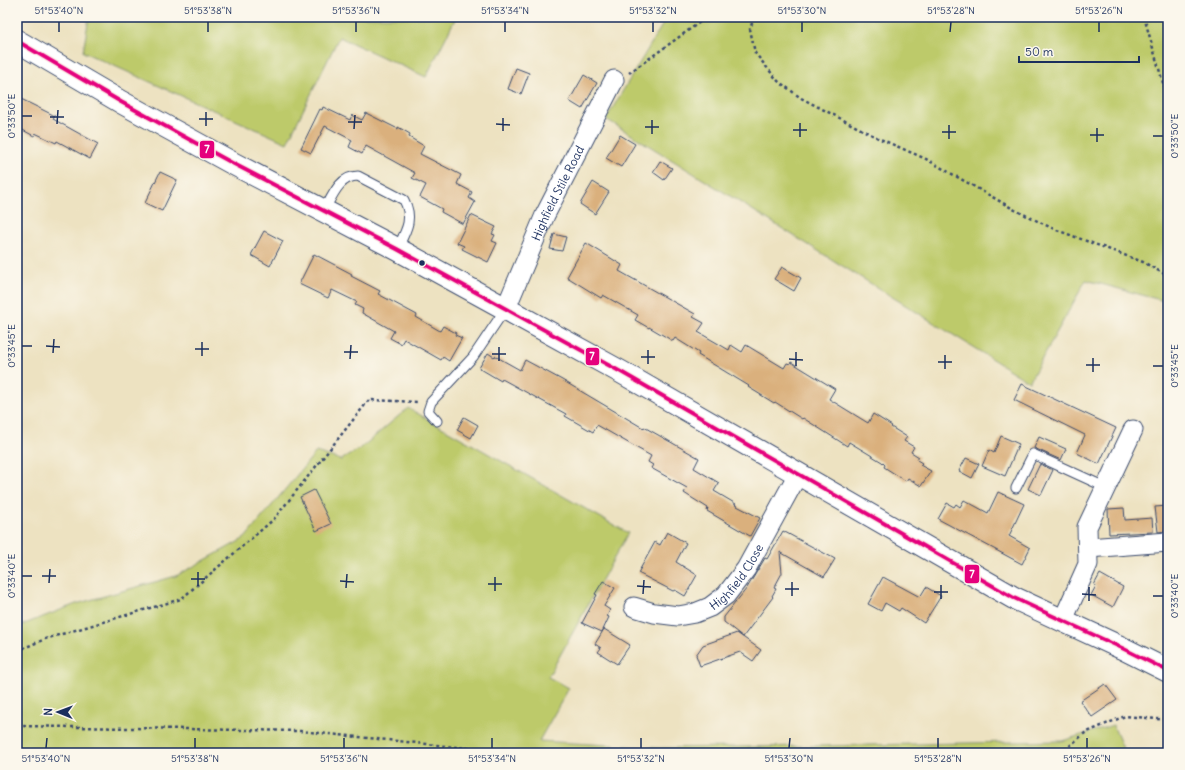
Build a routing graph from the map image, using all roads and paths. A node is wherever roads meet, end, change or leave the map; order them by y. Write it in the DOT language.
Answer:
graph roads {
  1 [pos="705,17"];
  2 [pos="754,17"];
  3 [pos="1144,17"];
  4 [pos="17,41"];
  5 [pos="614,80"];
  6 [pos="1168,100"];
  7 [pos="324,211"];
  8 [pos="397,249"];
  9 [pos="1168,276"];
  10 [pos="506,308"];
  11 [pos="430,402"];
  12 [pos="437,421"];
  13 [pos="1133,430"];
  14 [pos="798,474"];
  15 [pos="1105,487"];
  16 [pos="1016,488"];
  17 [pos="1168,542"];
  18 [pos="1088,548"];
  19 [pos="634,607"];
  20 [pos="1063,620"];
  21 [pos="17,651"];
  22 [pos="1168,671"];
  23 [pos="1168,720"];
  24 [pos="17,726"];
  25 [pos="514,753"];
  26 [pos="1053,753"];
  1 -- 5 [label="path"];
  2 -- 9 [label="path"];
  3 -- 6 [label="path"];
  4 -- 7 [label="main road"];
  5 -- 10 [label="street, Highfield Stile Road"];
  7 -- 8 [label="main road"];
  7 -- 8 [label="lane"];
  8 -- 10 [label="main road"];
  10 -- 11 [label="lane"];
  10 -- 14 [label="main road"];
  11 -- 12 [label="lane"];
  11 -- 21 [label="path"];
  13 -- 15 [label="street"];
  14 -- 19 [label="street, Highfield Close"];
  14 -- 20 [label="main road"];
  15 -- 16 [label="lane"];
  15 -- 18 [label="street"];
  17 -- 18 [label="street"];
  18 -- 20 [label="street"];
  20 -- 22 [label="main road"];
  23 -- 26 [label="path"];
  24 -- 25 [label="path"];
}
